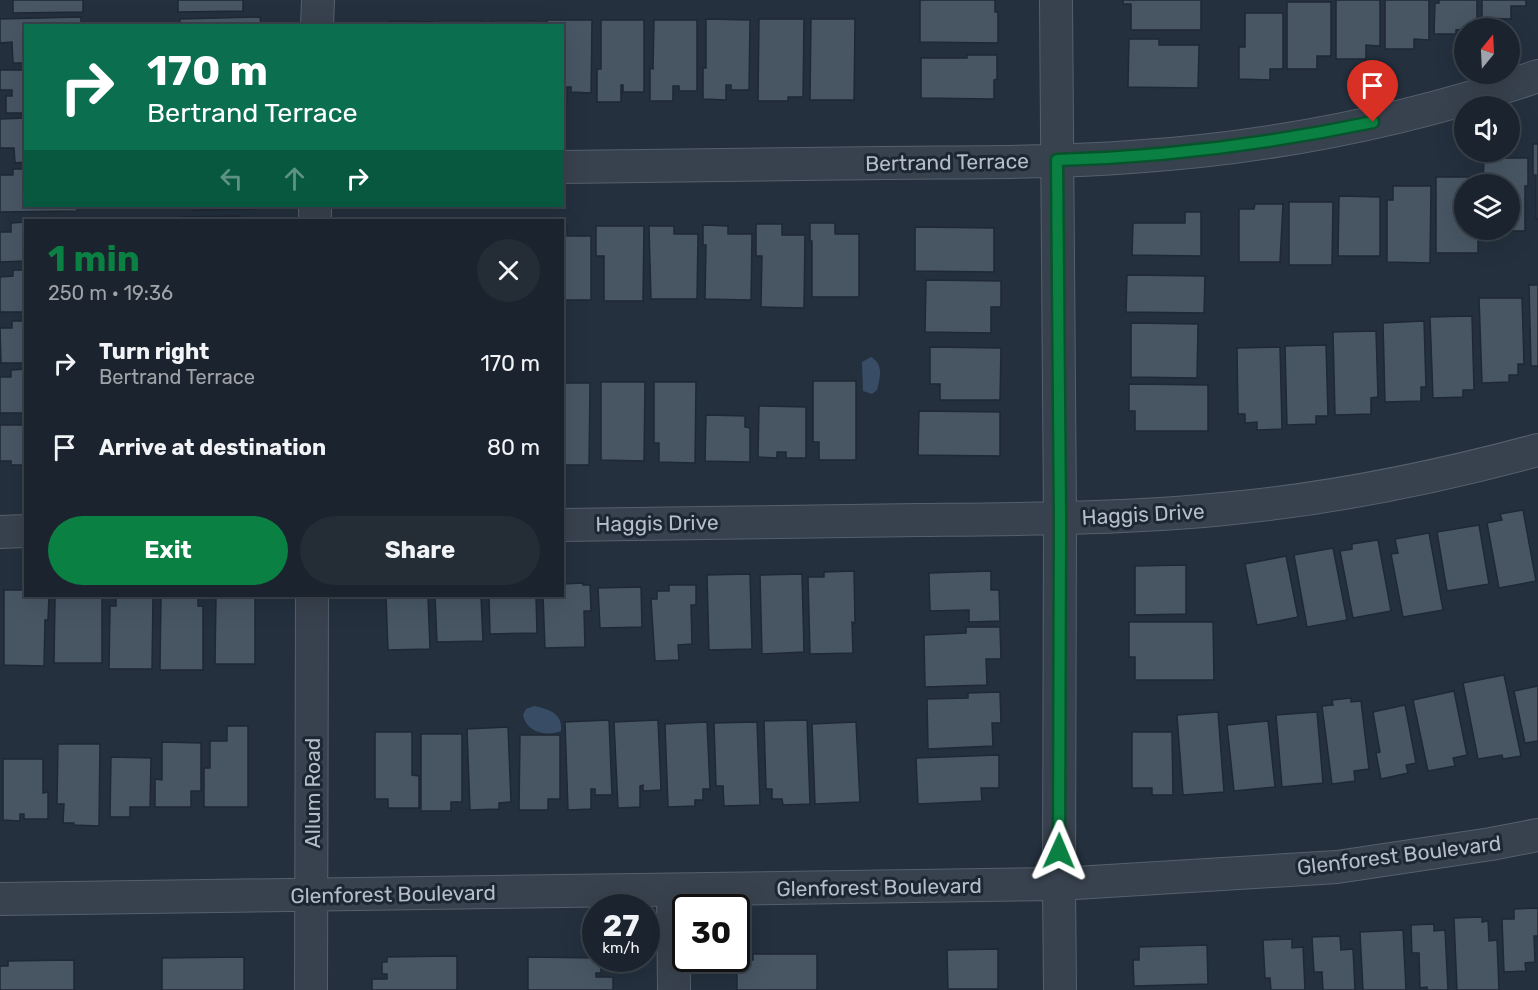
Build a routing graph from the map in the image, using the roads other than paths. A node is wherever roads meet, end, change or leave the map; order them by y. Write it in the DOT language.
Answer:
graph roads {
  1 [pos="318,0"];
  2 [pos="1056,0"];
  3 [pos="317,24"];
  4 [pos="1538,76"];
  5 [pos="1057,160"];
  6 [pos="564,167"];
  7 [pos="1538,450"];
  8 [pos="1060,519"];
  9 [pos="564,525"];
  10 [pos="24,531"];
  11 [pos="0,532"];
  12 [pos="312,597"];
  13 [pos="1538,835"];
  14 [pos="1059,884"];
  15 [pos="673,890"];
  16 [pos="312,895"];
  17 [pos="0,898"];
  18 [pos="311,990"];
  19 [pos="674,990"];
  20 [pos="1060,990"];
  1 -- 3 [label="street"];
  2 -- 5 [label="street"];
  4 -- 5 [label="street, Bertrand Terrace"];
  5 -- 6 [label="street, Bertrand Terrace"];
  5 -- 8 [label="street"];
  7 -- 8 [label="street, Haggis Drive"];
  8 -- 9 [label="street, Haggis Drive"];
  8 -- 14 [label="street"];
  10 -- 11 [label="street"];
  12 -- 16 [label="street, Allum Road"];
  13 -- 14 [label="street, Glenforest Boulevard"];
  14 -- 15 [label="street, Glenforest Boulevard"];
  14 -- 20 [label="street"];
  15 -- 16 [label="street, Glenforest Boulevard"];
  15 -- 19 [label="street"];
  16 -- 17 [label="street, Glenforest Boulevard"];
  16 -- 18 [label="street, Allum Road"];
}
